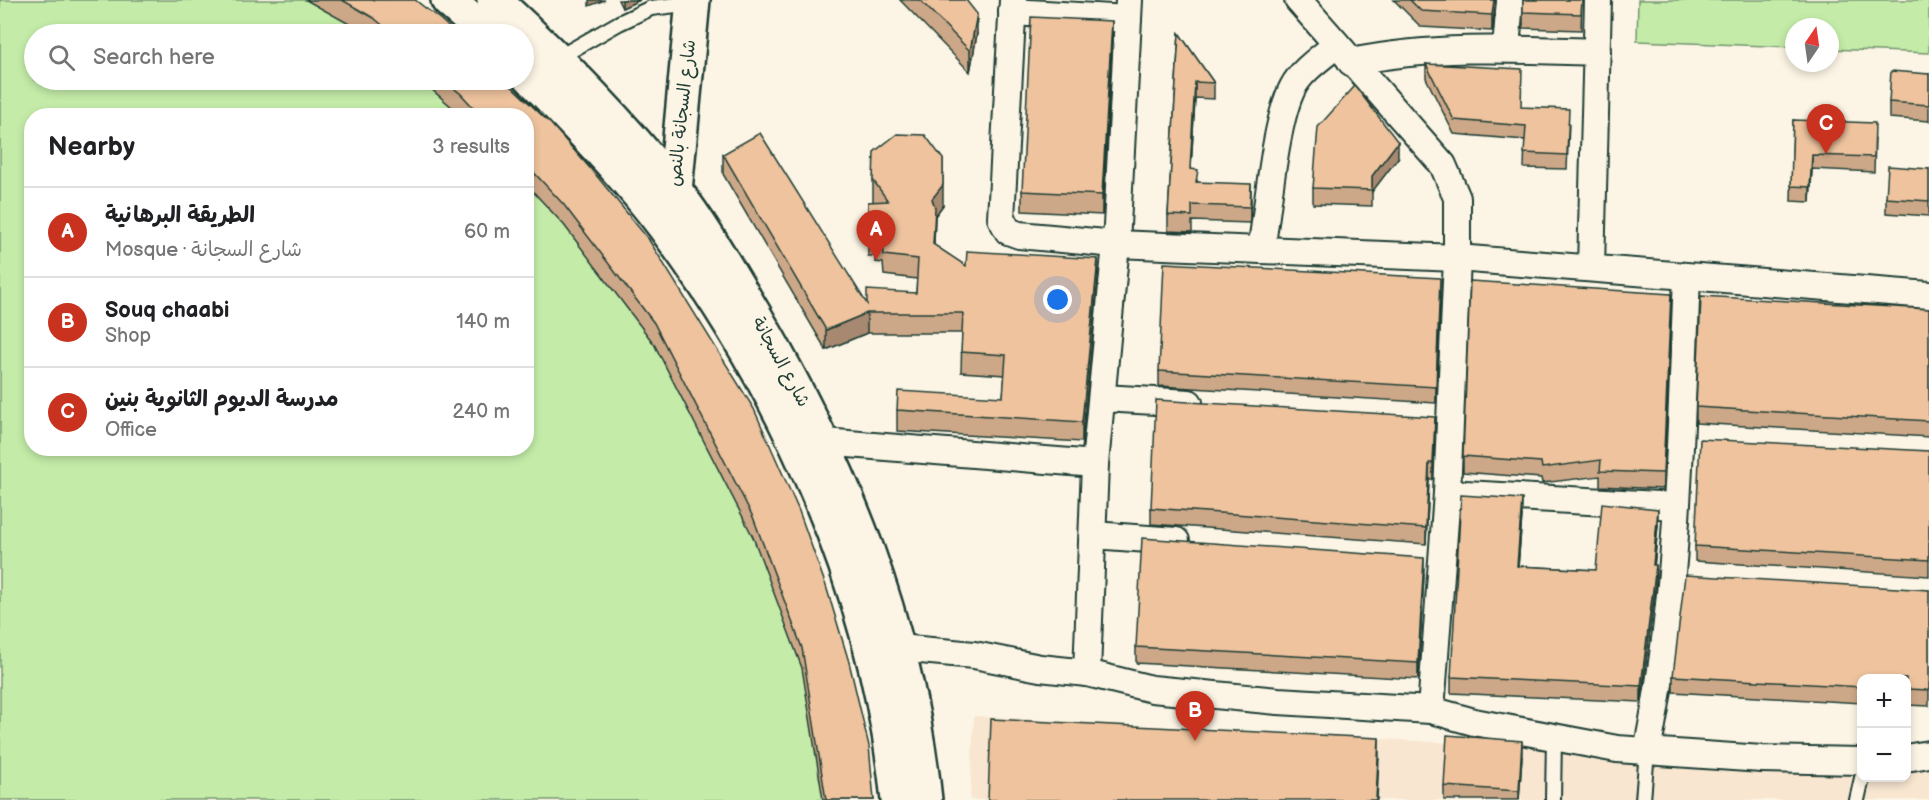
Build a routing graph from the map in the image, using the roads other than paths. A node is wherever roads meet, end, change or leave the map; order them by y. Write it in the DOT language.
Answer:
graph roads {
  1 [pos="448,0"];
  2 [pos="494,0"];
  3 [pos="1298,0"];
  4 [pos="1510,0"];
  5 [pos="1598,0"];
  6 [pos="693,2"];
  7 [pos="1013,6"];
  8 [pos="1128,9"];
  9 [pos="476,24"];
  10 [pos="519,24"];
  11 [pos="534,38"];
  12 [pos="1506,49"];
  13 [pos="1596,52"];
  14 [pos="1344,53"];
  15 [pos="556,59"];
  16 [pos="534,81"];
  17 [pos="675,191"];
  18 [pos="663,224"];
  19 [pos="1116,244"];
  20 [pos="1261,250"];
  21 [pos="1457,258"];
  22 [pos="1592,267"];
  23 [pos="1687,277"];
  24 [pos="1929,295"];
  25 [pos="1103,398"];
  26 [pos="1210,404"];
  27 [pos="824,442"];
  28 [pos="1095,464"];
  29 [pos="1447,494"];
  30 [pos="1676,506"];
  31 [pos="1093,535"];
  32 [pos="1197,542"];
  33 [pos="900,648"];
  34 [pos="1087,673"];
  35 [pos="1431,710"];
  36 [pos="1554,737"];
  37 [pos="1647,751"];
  38 [pos="1929,754"];
  39 [pos="1911,757"];
  40 [pos="1857,761"];
  41 [pos="1861,782"];
  42 [pos="898,800"];
  43 [pos="925,800"];
  44 [pos="1553,800"];
  45 [pos="1643,800"];
  46 [pos="1857,800"];
  1 -- 9 [label="main road"];
  2 -- 10 [label="main road, شارع السجانة"];
  3 -- 14 [label="street"];
  4 -- 12 [label="street"];
  5 -- 13 [label="street"];
  6 -- 15 [label="lane"];
  6 -- 17 [label="main road, شارع السجانة بالنص"];
  7 -- 8 [label="street"];
  7 -- 19 [label="street"];
  8 -- 19 [label="street"];
  11 -- 15 [label="main road, شارع السجانة"];
  12 -- 13 [label="street"];
  12 -- 14 [label="street"];
  13 -- 22 [label="street"];
  14 -- 20 [label="street"];
  14 -- 21 [label="street"];
  15 -- 17 [label="main road, شارع السجانة"];
  16 -- 18 [label="main road, شارع السجانة"];
  17 -- 18 [label="main road, شارع السجانة بالنص"];
  17 -- 27 [label="main road, شارع السجانة"];
  18 -- 42 [label="main road, شارع السجانة"];
  19 -- 20 [label="street"];
  19 -- 25 [label="street"];
  20 -- 21 [label="street"];
  21 -- 22 [label="street"];
  21 -- 29 [label="street"];
  22 -- 23 [label="street"];
  23 -- 24 [label="street"];
  23 -- 30 [label="street"];
  25 -- 26 [label="street"];
  25 -- 28 [label="street"];
  27 -- 28 [label="street"];
  27 -- 33 [label="main road, شارع السجانة"];
  28 -- 31 [label="street"];
  29 -- 30 [label="street"];
  29 -- 35 [label="street"];
  30 -- 37 [label="street"];
  31 -- 32 [label="street"];
  31 -- 34 [label="street"];
  33 -- 34 [label="street"];
  33 -- 43 [label="main road, شارع السجانة"];
  34 -- 35 [label="street"];
  35 -- 36 [label="street"];
  36 -- 37 [label="street"];
  36 -- 44 [label="lane"];
  37 -- 40 [label="street"];
  37 -- 45 [label="lane"];
  38 -- 39 [label="street"];
  41 -- 46 [label="lane"];
}
